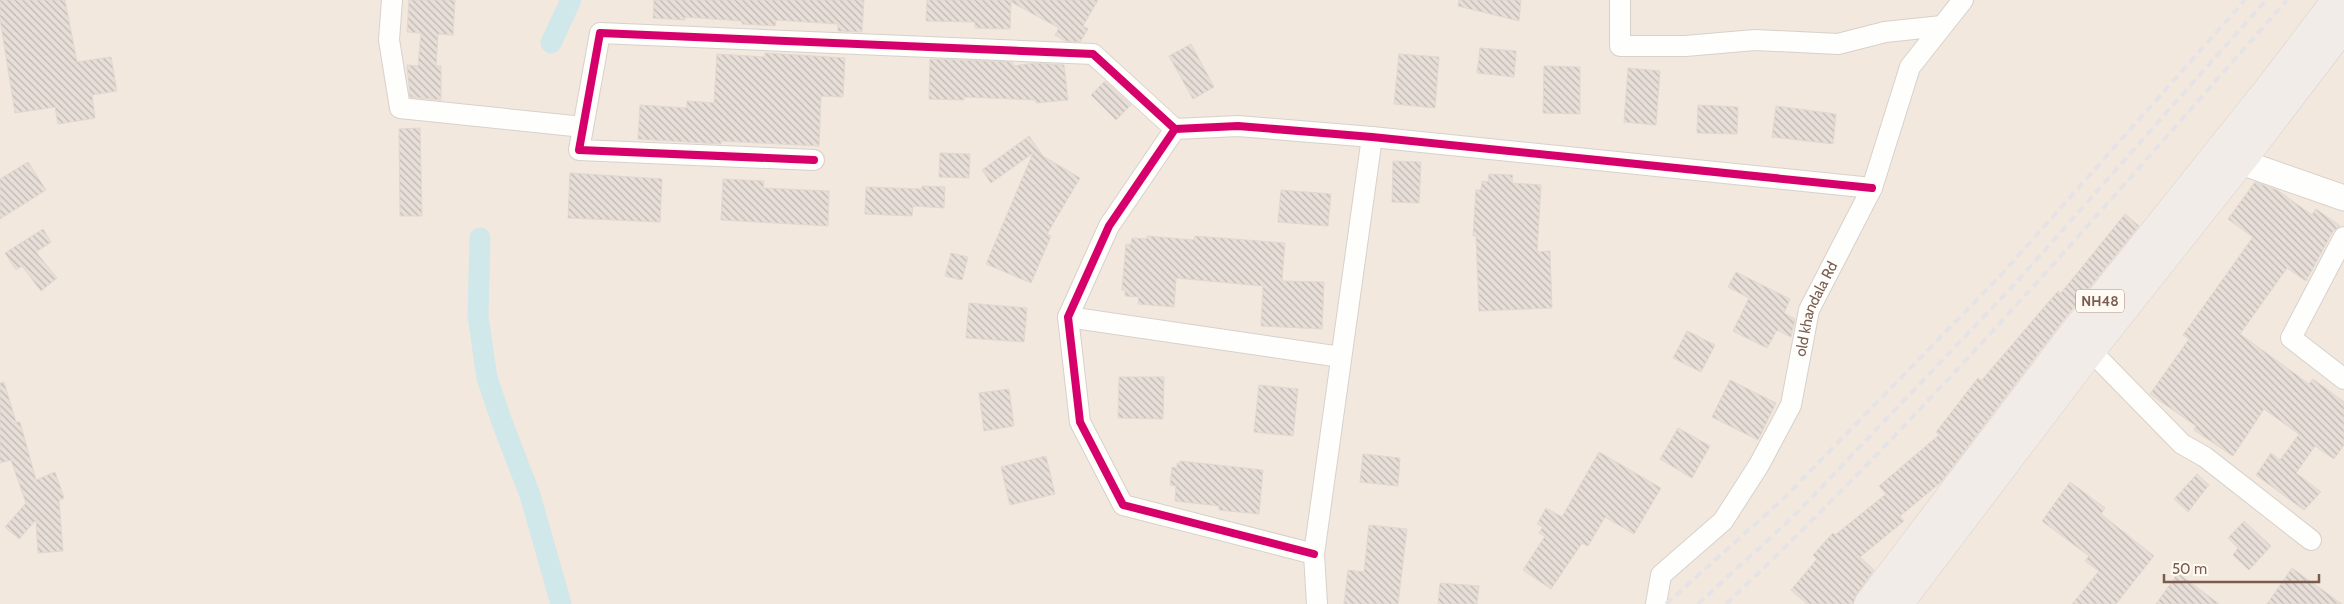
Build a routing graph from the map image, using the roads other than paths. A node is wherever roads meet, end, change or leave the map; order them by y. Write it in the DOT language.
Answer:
graph roads {
  1 [pos="392,0"];
  2 [pos="1620,0"];
  3 [pos="1963,0"];
  4 [pos="2336,0"];
  5 [pos="1942,26"];
  6 [pos="2344,27"];
  7 [pos="583,127"];
  8 [pos="1175,129"];
  9 [pos="1372,137"];
  10 [pos="814,160"];
  11 [pos="2241,162"];
  12 [pos="1872,188"];
  13 [pos="2344,198"];
  14 [pos="2344,237"];
  15 [pos="1068,317"];
  16 [pos="2091,351"];
  17 [pos="1341,357"];
  18 [pos="2344,379"];
  19 [pos="2310,540"];
  20 [pos="1314,554"];
  21 [pos="1317,604"];
  22 [pos="1656,604"];
  23 [pos="1868,604"];
  24 [pos="1899,604"];
  1 -- 7 [label="street"];
  2 -- 5 [label="street"];
  3 -- 5 [label="street, old khandala Rd"];
  4 -- 23 [label="highway, NH48"];
  5 -- 12 [label="street, old khandala Rd"];
  6 -- 11 [label="highway, NH48"];
  7 -- 8 [label="street"];
  7 -- 10 [label="street"];
  8 -- 9 [label="street"];
  8 -- 15 [label="street"];
  9 -- 12 [label="street"];
  9 -- 17 [label="street"];
  11 -- 13 [label="street"];
  11 -- 16 [label="highway, NH48"];
  12 -- 22 [label="street, old khandala Rd"];
  14 -- 18 [label="street"];
  15 -- 17 [label="street"];
  15 -- 20 [label="street"];
  16 -- 19 [label="street"];
  16 -- 24 [label="highway, NH48"];
  17 -- 20 [label="street"];
  20 -- 21 [label="street"];
}
